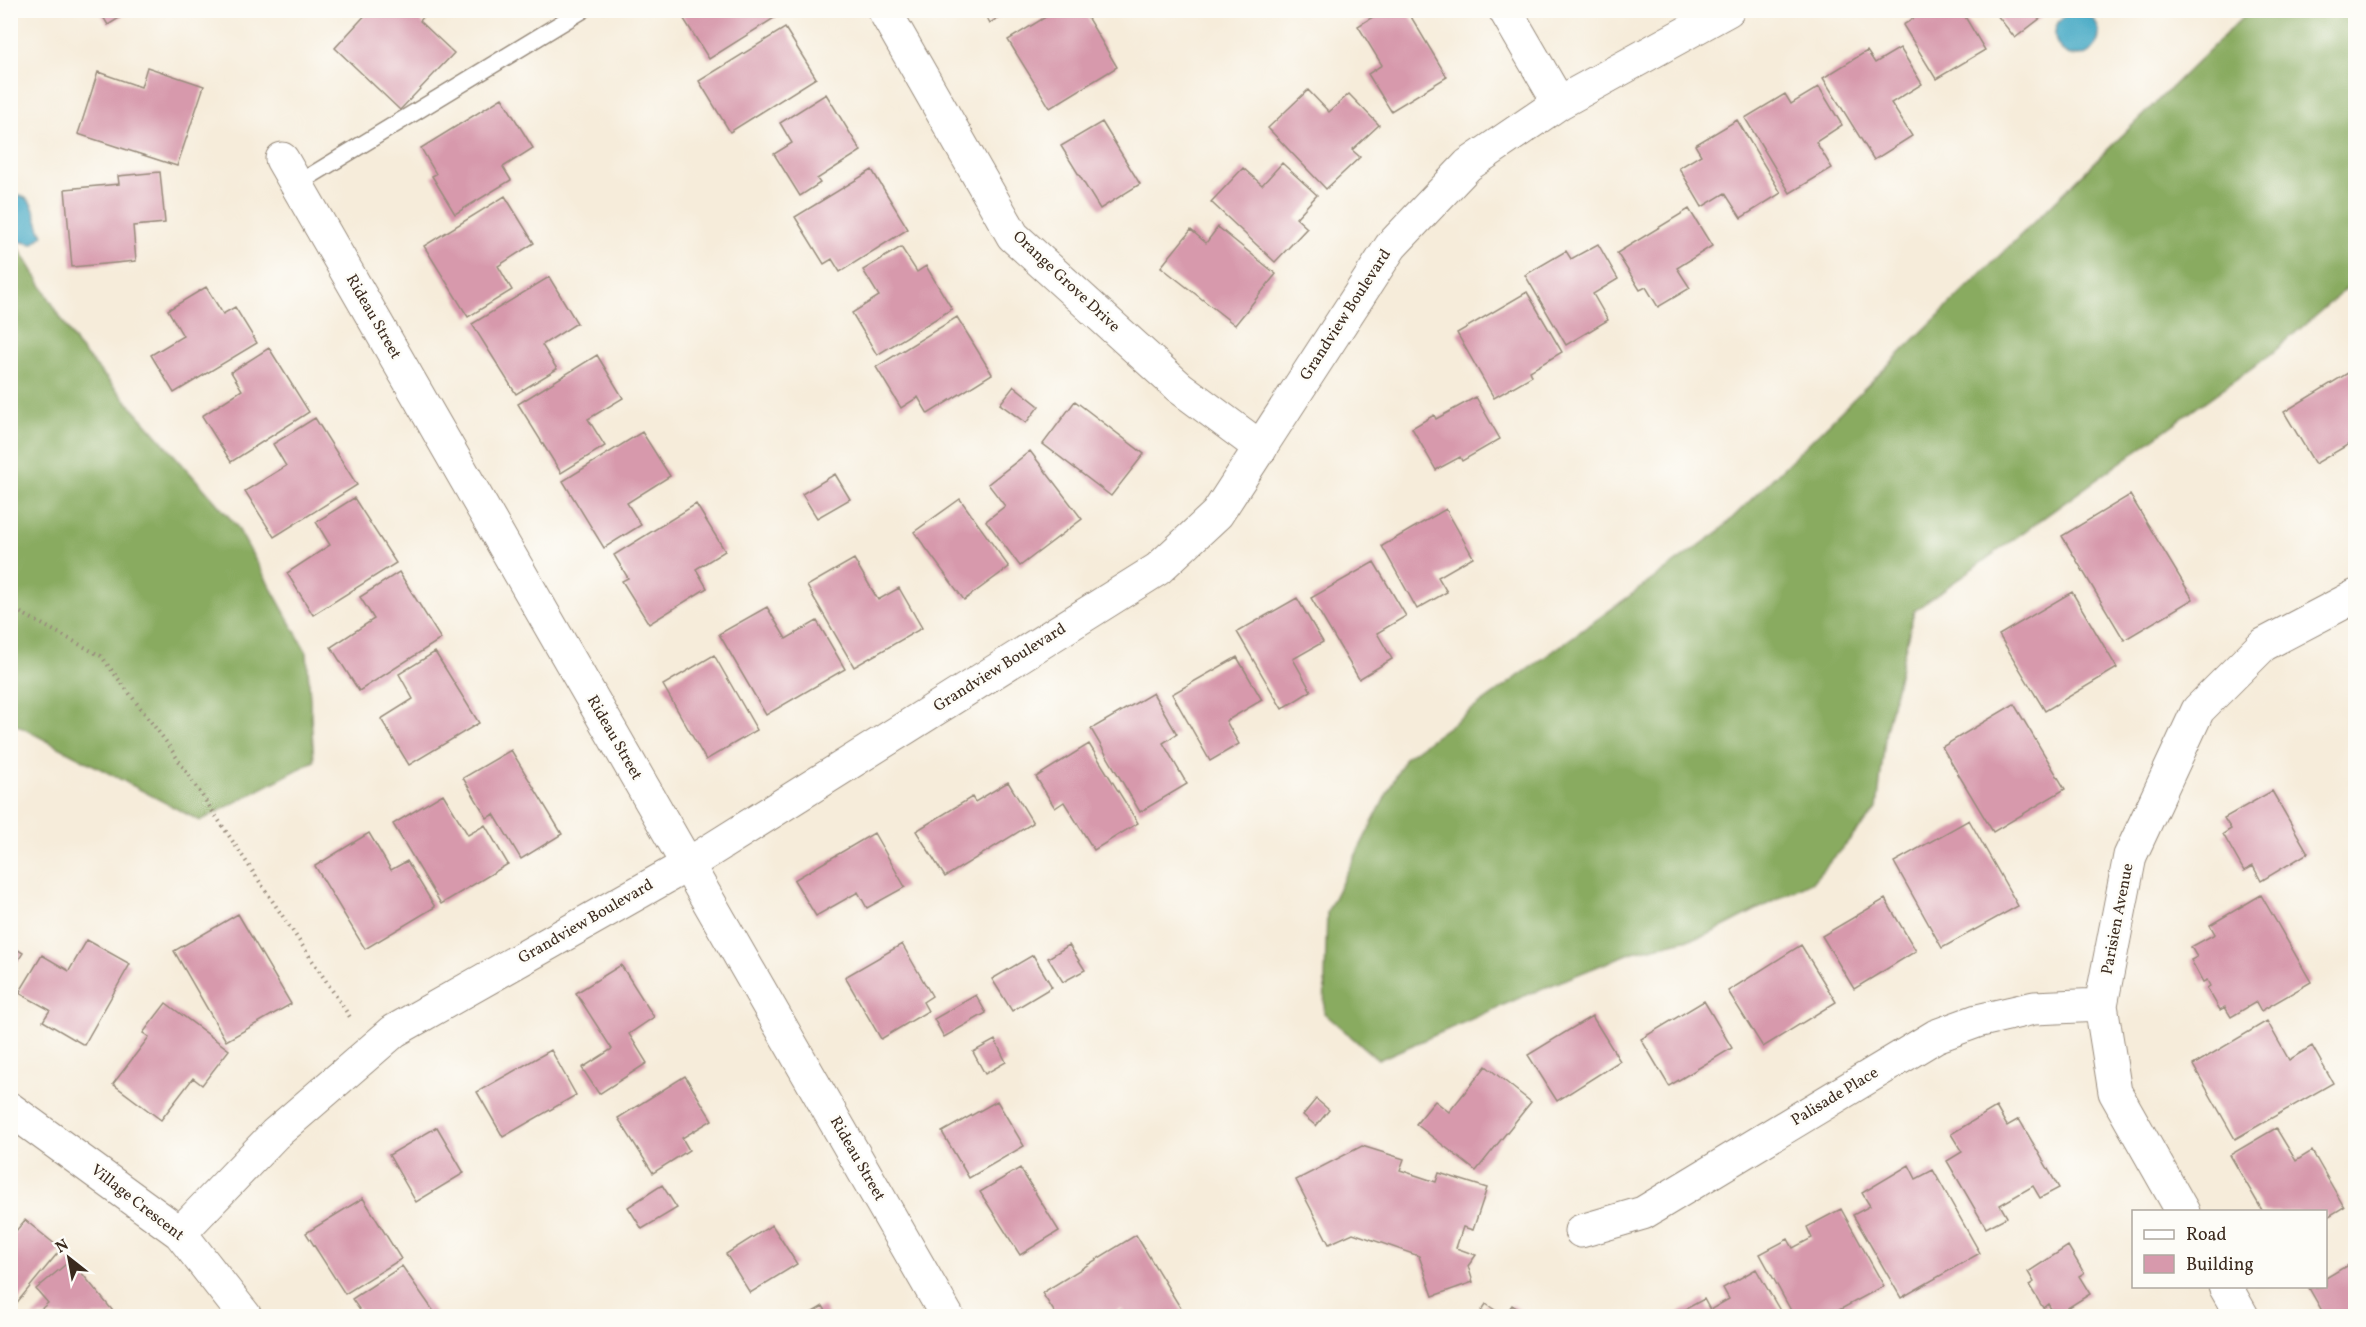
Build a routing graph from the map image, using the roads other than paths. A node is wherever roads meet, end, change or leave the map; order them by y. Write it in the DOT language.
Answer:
graph roads {
  1 [pos="583,10"];
  2 [pos="884,10"];
  3 [pos="1505,10"];
  4 [pos="1728,10"];
  5 [pos="1559,103"];
  6 [pos="290,172"];
  7 [pos="1261,448"];
  8 [pos="2355,596"];
  9 [pos="687,865"];
  10 [pos="2102,1005"];
  11 [pos="10,1109"];
  12 [pos="2182,1210"];
  13 [pos="1581,1231"];
  14 [pos="180,1233"];
  15 [pos="2226,1288"];
  16 [pos="244,1317"];
  17 [pos="947,1317"];
  18 [pos="2242,1317"];
  1 -- 6 [label="lane"];
  2 -- 7 [label="street, Orange Grove Drive"];
  3 -- 5 [label="street"];
  4 -- 5 [label="street, Grandview Boulevard"];
  5 -- 7 [label="street, Grandview Boulevard"];
  6 -- 9 [label="street, Rideau Street"];
  7 -- 9 [label="street, Grandview Boulevard"];
  8 -- 10 [label="street, Parisien Avenue"];
  9 -- 14 [label="street, Grandview Boulevard"];
  9 -- 17 [label="street, Rideau Street"];
  10 -- 12 [label="street, Parisien Avenue"];
  10 -- 13 [label="street, Palisade Place"];
  11 -- 14 [label="street, Village Crescent"];
  14 -- 16 [label="street, Village Crescent"];
  15 -- 18 [label="street"];
}
